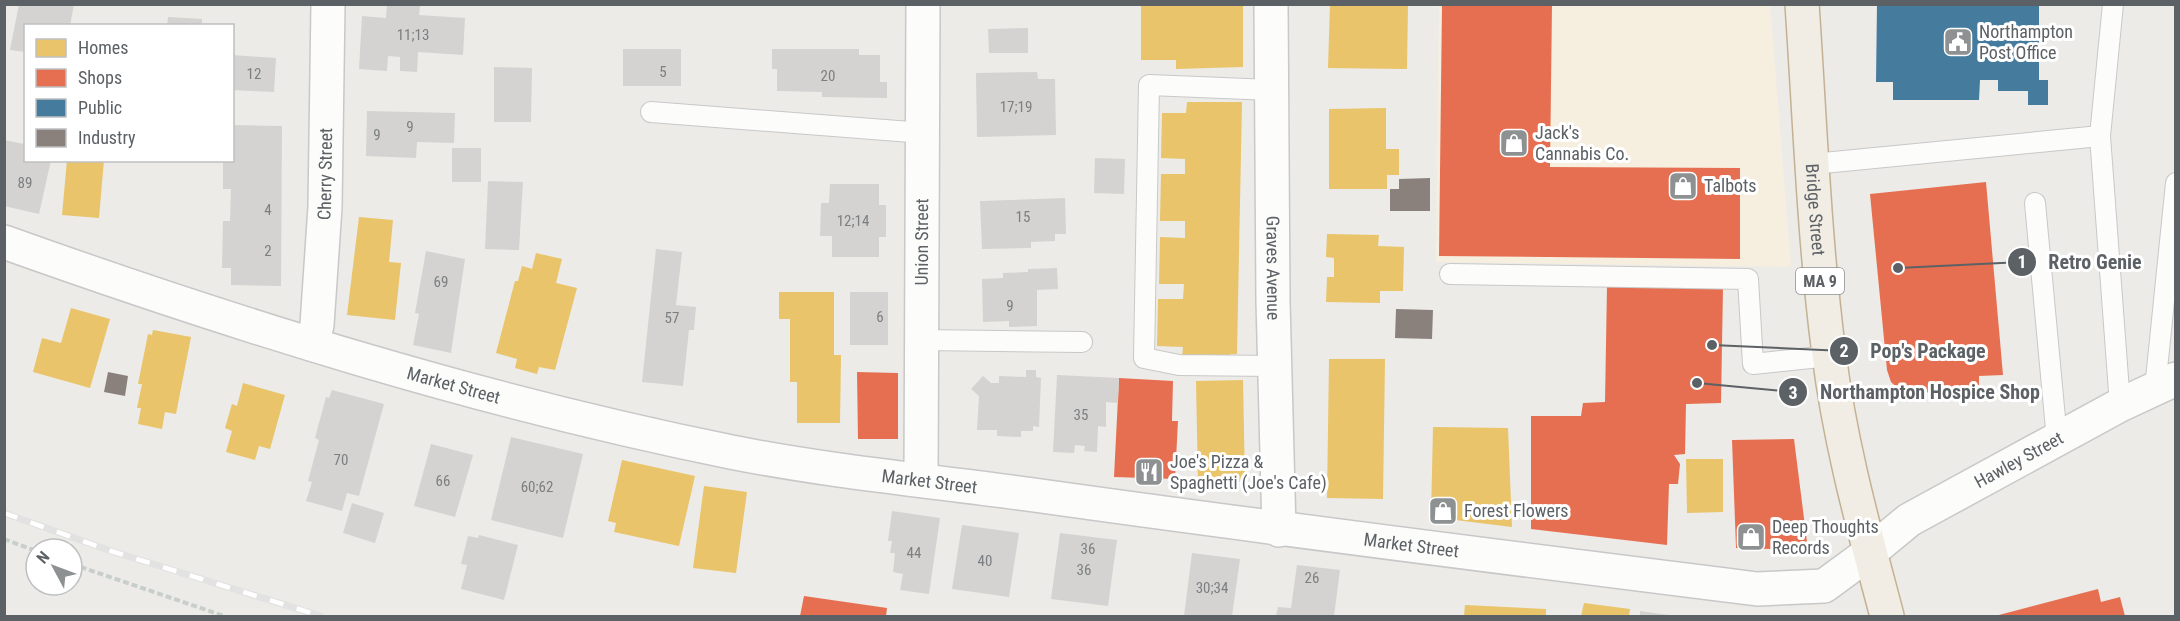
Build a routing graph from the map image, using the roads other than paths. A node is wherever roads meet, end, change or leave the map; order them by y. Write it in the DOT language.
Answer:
graph roads {
  1 [pos="328,4"];
  2 [pos="923,4"];
  3 [pos="1271,4"];
  4 [pos="1802,4"];
  5 [pos="2113,4"];
  6 [pos="1272,90"];
  7 [pos="651,112"];
  8 [pos="924,134"];
  9 [pos="2100,136"];
  10 [pos="1813,164"];
  11 [pos="2175,183"];
  12 [pos="2035,203"];
  13 [pos="4,242"];
  14 [pos="1450,274"];
  15 [pos="922,340"];
  16 [pos="1082,342"];
  17 [pos="312,344"];
  18 [pos="1829,356"];
  19 [pos="1275,366"];
  20 [pos="2165,384"];
  21 [pos="2120,405"];
  22 [pos="2057,440"];
  23 [pos="921,479"];
  24 [pos="1279,530"];
  25 [pos="1869,553"];
  26 [pos="1887,616"];
  1 -- 17 [label="street, Cherry Street"];
  2 -- 8 [label="street, Union Street"];
  3 -- 6 [label="street, Graves Avenue"];
  4 -- 10 [label="highway, Bridge Street / MA 9"];
  5 -- 9 [label="lane"];
  6 -- 19 [label="street, Graves Avenue"];
  6 -- 19 [label="lane"];
  7 -- 8 [label="lane"];
  8 -- 15 [label="street, Union Street"];
  9 -- 10 [label="lane"];
  9 -- 21 [label="lane"];
  10 -- 18 [label="highway, Bridge Street / MA 9"];
  11 -- 20 [label="lane"];
  12 -- 22 [label="lane"];
  13 -- 17 [label="street, Market Street"];
  14 -- 18 [label="lane"];
  15 -- 16 [label="lane"];
  15 -- 23 [label="street, Union Street"];
  17 -- 23 [label="street, Market Street"];
  18 -- 25 [label="highway, Bridge Street / MA 9"];
  19 -- 24 [label="street, Graves Avenue"];
  20 -- 21 [label="street, Hawley Street"];
  21 -- 22 [label="street, Hawley Street"];
  22 -- 25 [label="street, Hawley Street"];
  23 -- 24 [label="street, Market Street"];
  24 -- 25 [label="street, Market Street"];
  25 -- 26 [label="highway, MA 9"];
}
